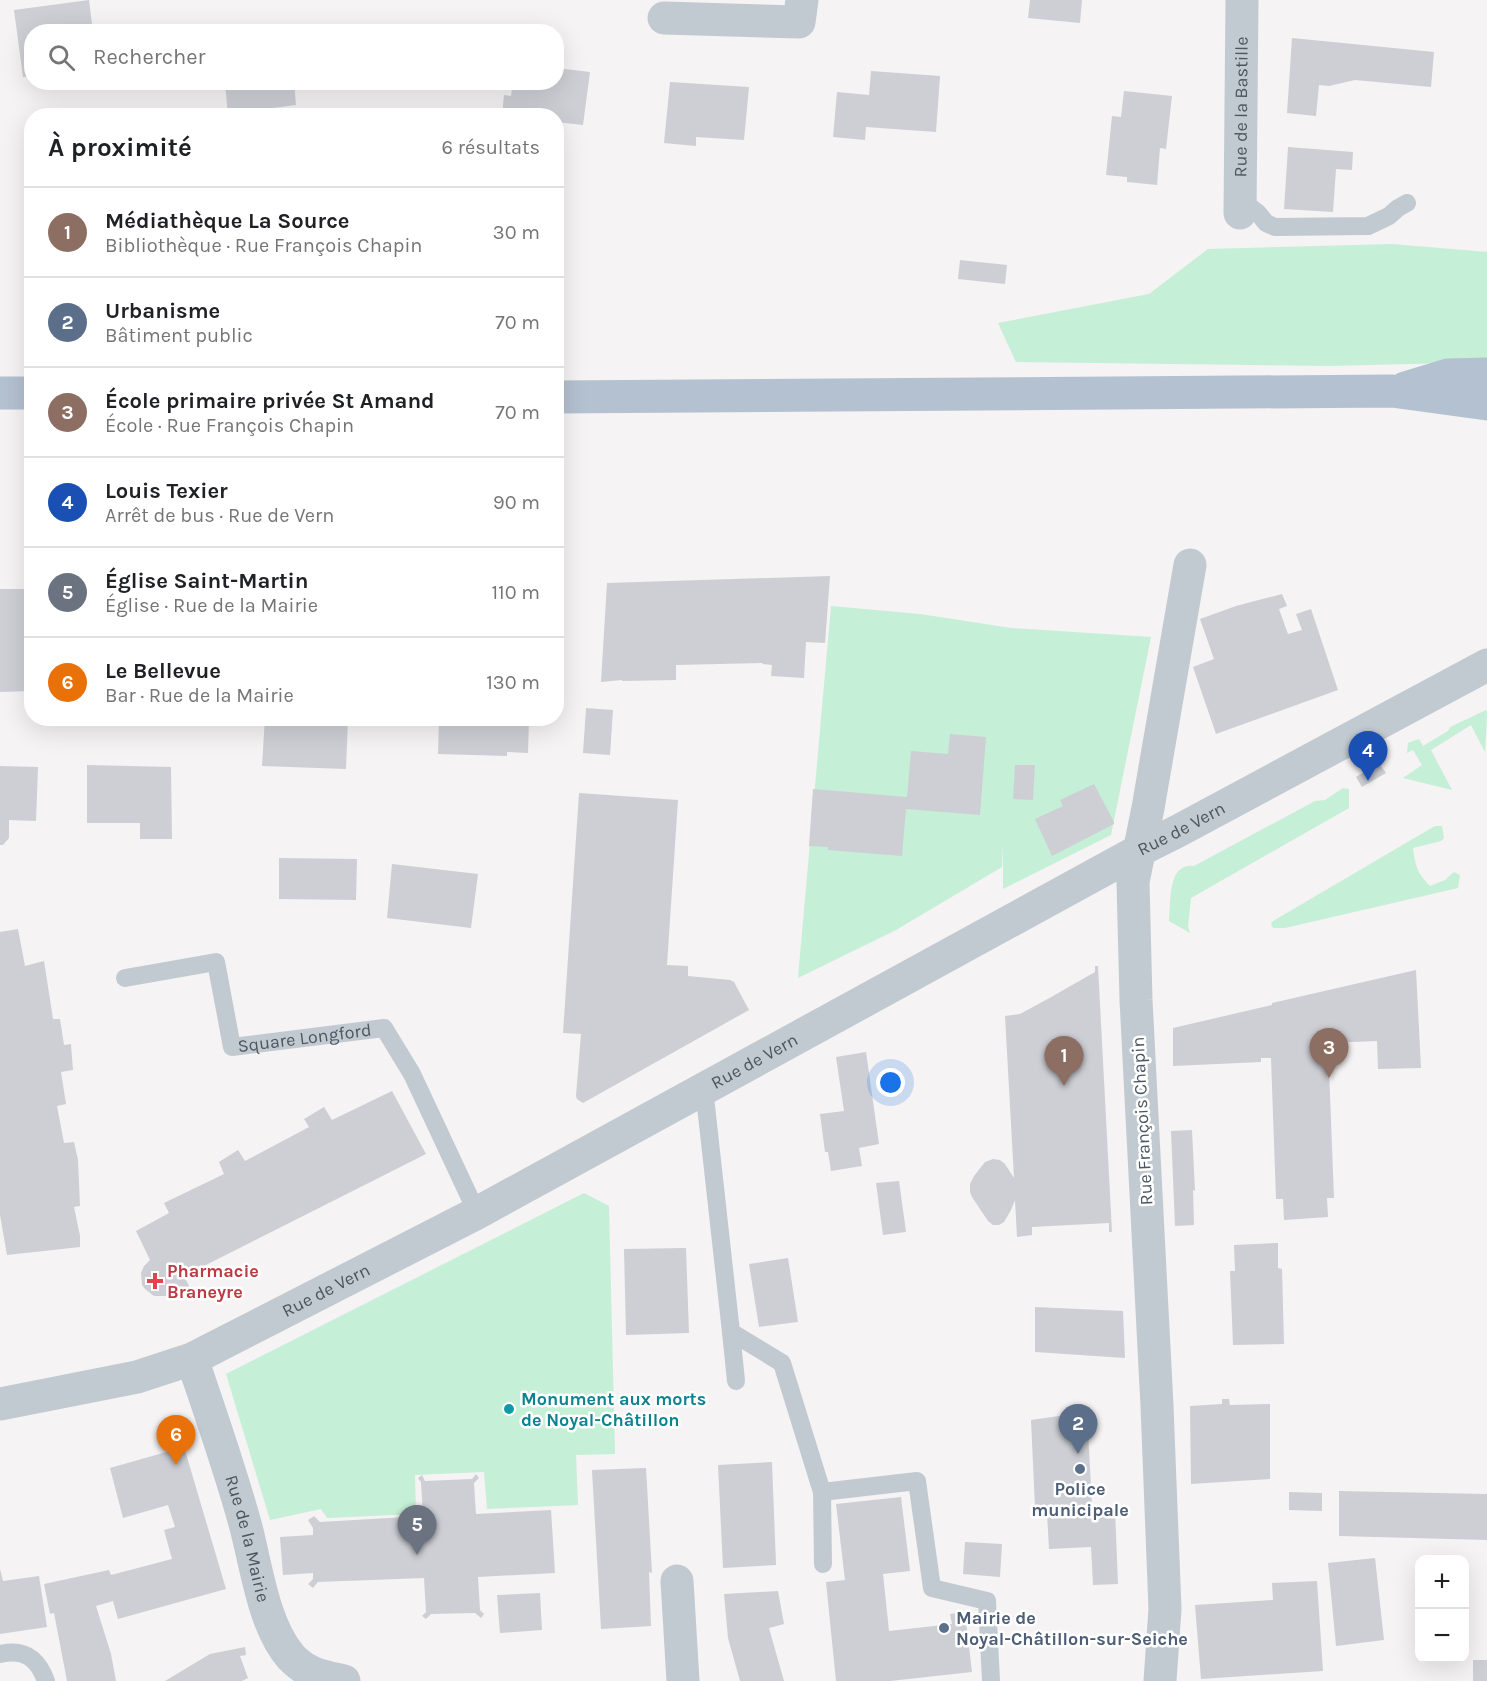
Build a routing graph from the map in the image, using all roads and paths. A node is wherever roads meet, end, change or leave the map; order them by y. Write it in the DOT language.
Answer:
graph roads {
  1 [pos="802,0"];
  2 [pos="1242,0"];
  3 [pos="664,18"];
  4 [pos="1407,203"];
  5 [pos="1240,206"];
  6 [pos="1487,374"];
  7 [pos="1392,391"];
  8 [pos="0,393"];
  9 [pos="24,393"];
  10 [pos="564,398"];
  11 [pos="1487,404"];
  12 [pos="1190,565"];
  13 [pos="1487,665"];
  14 [pos="1140,850"];
  15 [pos="125,978"];
  16 [pos="705,1088"];
  17 [pos="477,1213"];
  18 [pos="731,1332"];
  19 [pos="192,1359"];
  20 [pos="736,1381"];
  21 [pos="0,1404"];
  22 [pos="822,1492"];
  23 [pos="823,1564"];
  24 [pos="677,1581"];
  25 [pos="0,1654"];
  26 [pos="311,1677"];
  27 [pos="46,1681"];
  28 [pos="344,1681"];
  29 [pos="683,1681"];
  30 [pos="991,1681"];
  31 [pos="1160,1681"];
  1 -- 3 [label="street"];
  2 -- 5 [label="street, Rue de la Bastille"];
  4 -- 5 [label="lane"];
  6 -- 7 [label="main road"];
  7 -- 10 [label="main road"];
  7 -- 11 [label="main road"];
  8 -- 9 [label="main road"];
  12 -- 14 [label="street, Rue François Chapin"];
  13 -- 14 [label="street, Rue de Vern"];
  14 -- 16 [label="street, Rue de Vern"];
  14 -- 31 [label="street, Rue François Chapin"];
  15 -- 17 [label="lane, Square Longford"];
  16 -- 17 [label="street, Rue de Vern"];
  16 -- 18 [label="lane"];
  17 -- 19 [label="street, Rue de Vern"];
  18 -- 20 [label="lane"];
  18 -- 22 [label="lane"];
  19 -- 21 [label="street, Rue de Vern"];
  19 -- 26 [label="street, Rue de la Mairie"];
  22 -- 23 [label="lane"];
  22 -- 30 [label="lane"];
  24 -- 29 [label="street"];
  25 -- 27 [label="lane"];
  26 -- 28 [label="street, Rue de la Mairie"];
}
